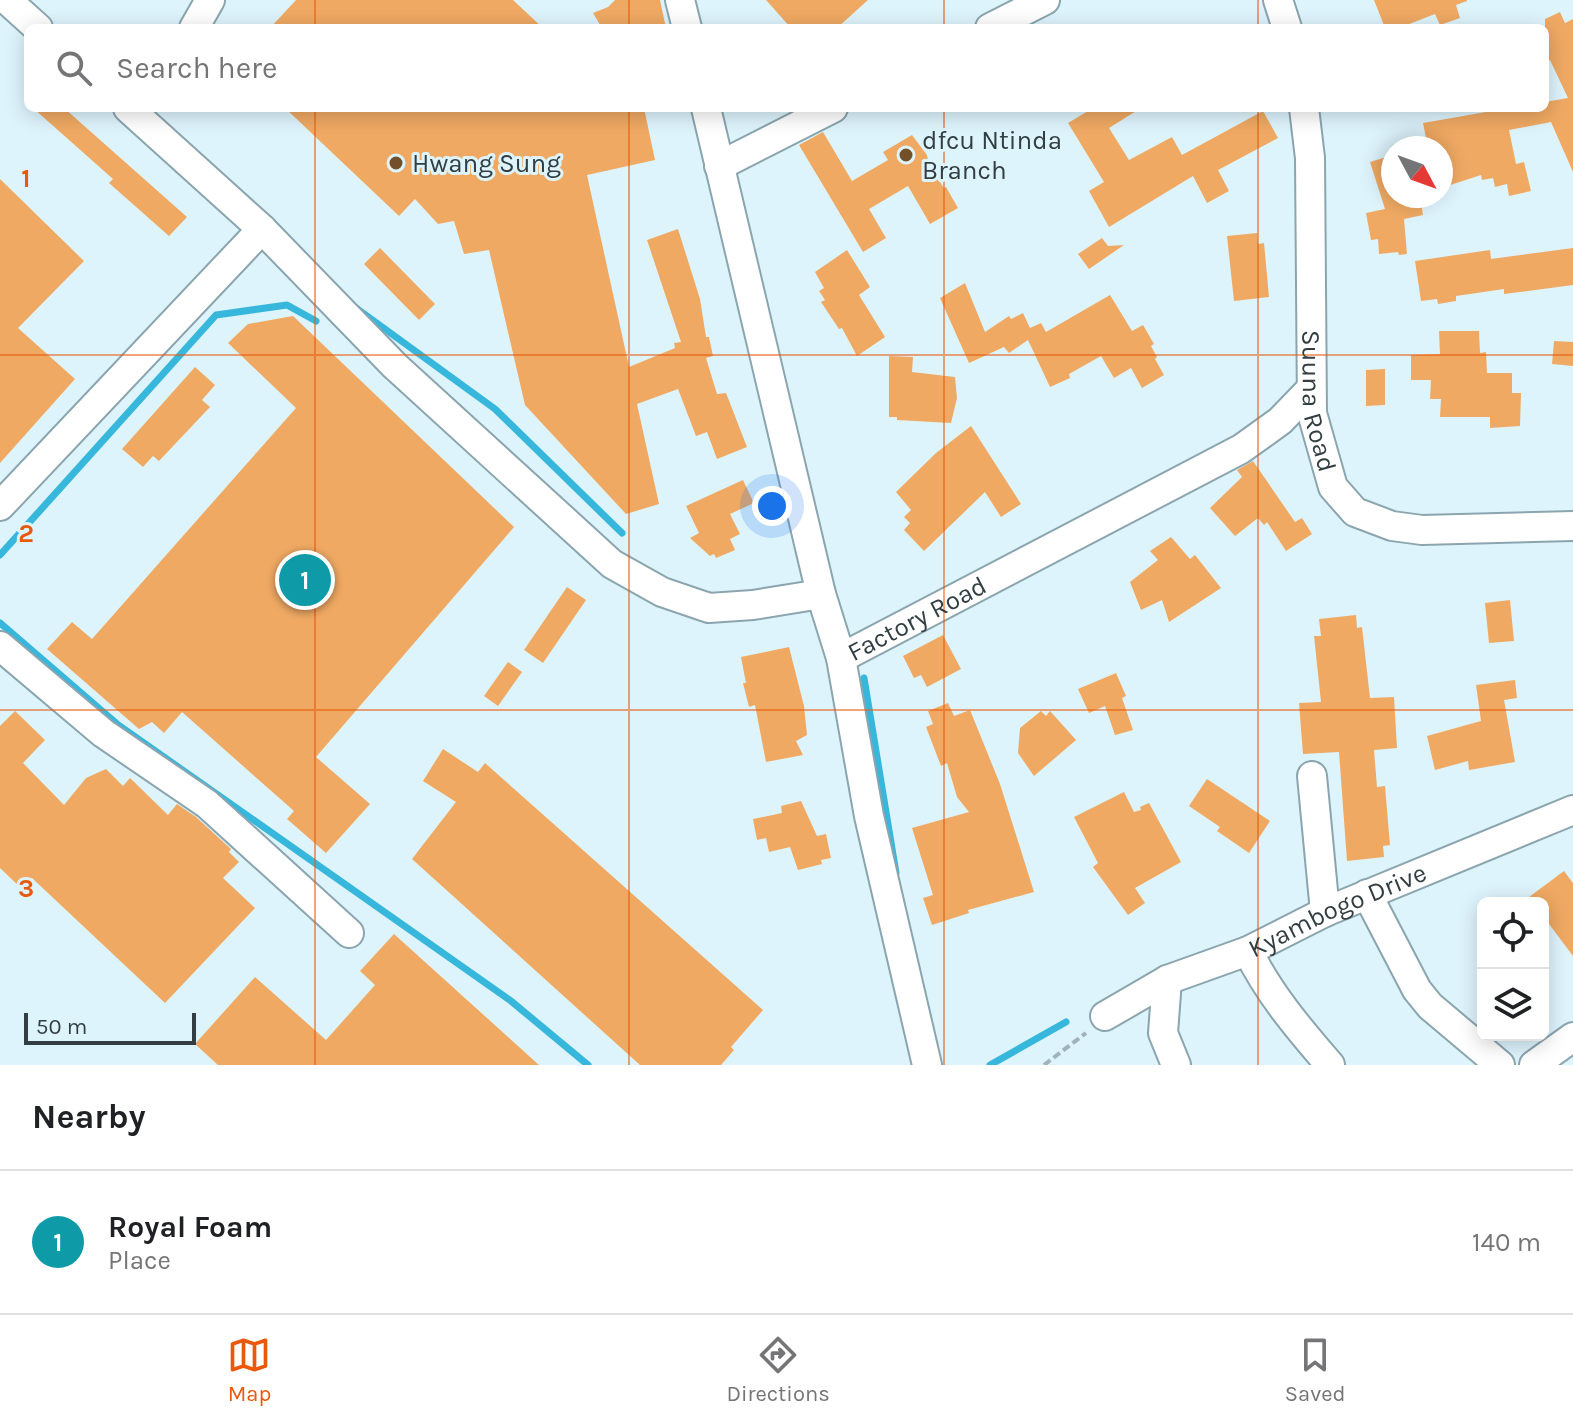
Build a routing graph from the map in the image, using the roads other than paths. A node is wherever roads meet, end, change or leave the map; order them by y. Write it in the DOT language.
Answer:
graph roads {
  1 [pos="7,0"];
  2 [pos="210,0"];
  3 [pos="680,0"];
  4 [pos="1045,0"];
  5 [pos="1278,0"];
  6 [pos="34,24"];
  7 [pos="196,24"];
  8 [pos="686,24"];
  9 [pos="998,24"];
  10 [pos="1286,24"];
  11 [pos="140,112"];
  12 [pos="707,112"];
  13 [pos="825,112"];
  14 [pos="1304,112"];
  15 [pos="719,166"];
  16 [pos="262,229"];
  17 [pos="1311,389"];
  18 [pos="0,506"];
  19 [pos="1573,526"];
  20 [pos="821,594"];
  21 [pos="0,646"];
  22 [pos="841,658"];
  23 [pos="1312,776"];
  24 [pos="1573,810"];
  25 [pos="1367,894"];
  26 [pos="1325,912"];
  27 [pos="349,933"];
  28 [pos="1248,951"];
  29 [pos="1167,980"];
  30 [pos="1105,1016"];
  31 [pos="1573,1037"];
  32 [pos="927,1065"];
  33 [pos="1176,1065"];
  34 [pos="1330,1065"];
  35 [pos="1500,1065"];
  36 [pos="1534,1065"];
  1 -- 6 [label="street"];
  2 -- 7 [label="street"];
  3 -- 8 [label="street"];
  4 -- 9 [label="street"];
  5 -- 10 [label="street"];
  11 -- 16 [label="street"];
  12 -- 15 [label="street, Factory Road"];
  13 -- 15 [label="street"];
  14 -- 17 [label="street, Suuna Road"];
  15 -- 20 [label="street, Factory Road"];
  16 -- 18 [label="street"];
  16 -- 20 [label="street"];
  17 -- 19 [label="street, Suuna Road"];
  17 -- 22 [label="street, Factory Road"];
  20 -- 22 [label="street, Factory Road"];
  21 -- 27 [label="street"];
  22 -- 32 [label="street"];
  23 -- 26 [label="street"];
  24 -- 25 [label="street, Kyambogo Drive"];
  25 -- 26 [label="street, Kyambogo Drive"];
  25 -- 35 [label="street"];
  26 -- 28 [label="street, Kyambogo Drive"];
  28 -- 29 [label="street, Kyambogo Drive"];
  28 -- 34 [label="street"];
  29 -- 30 [label="street, Kyambogo Drive"];
  29 -- 33 [label="street"];
  31 -- 36 [label="street"];
}
